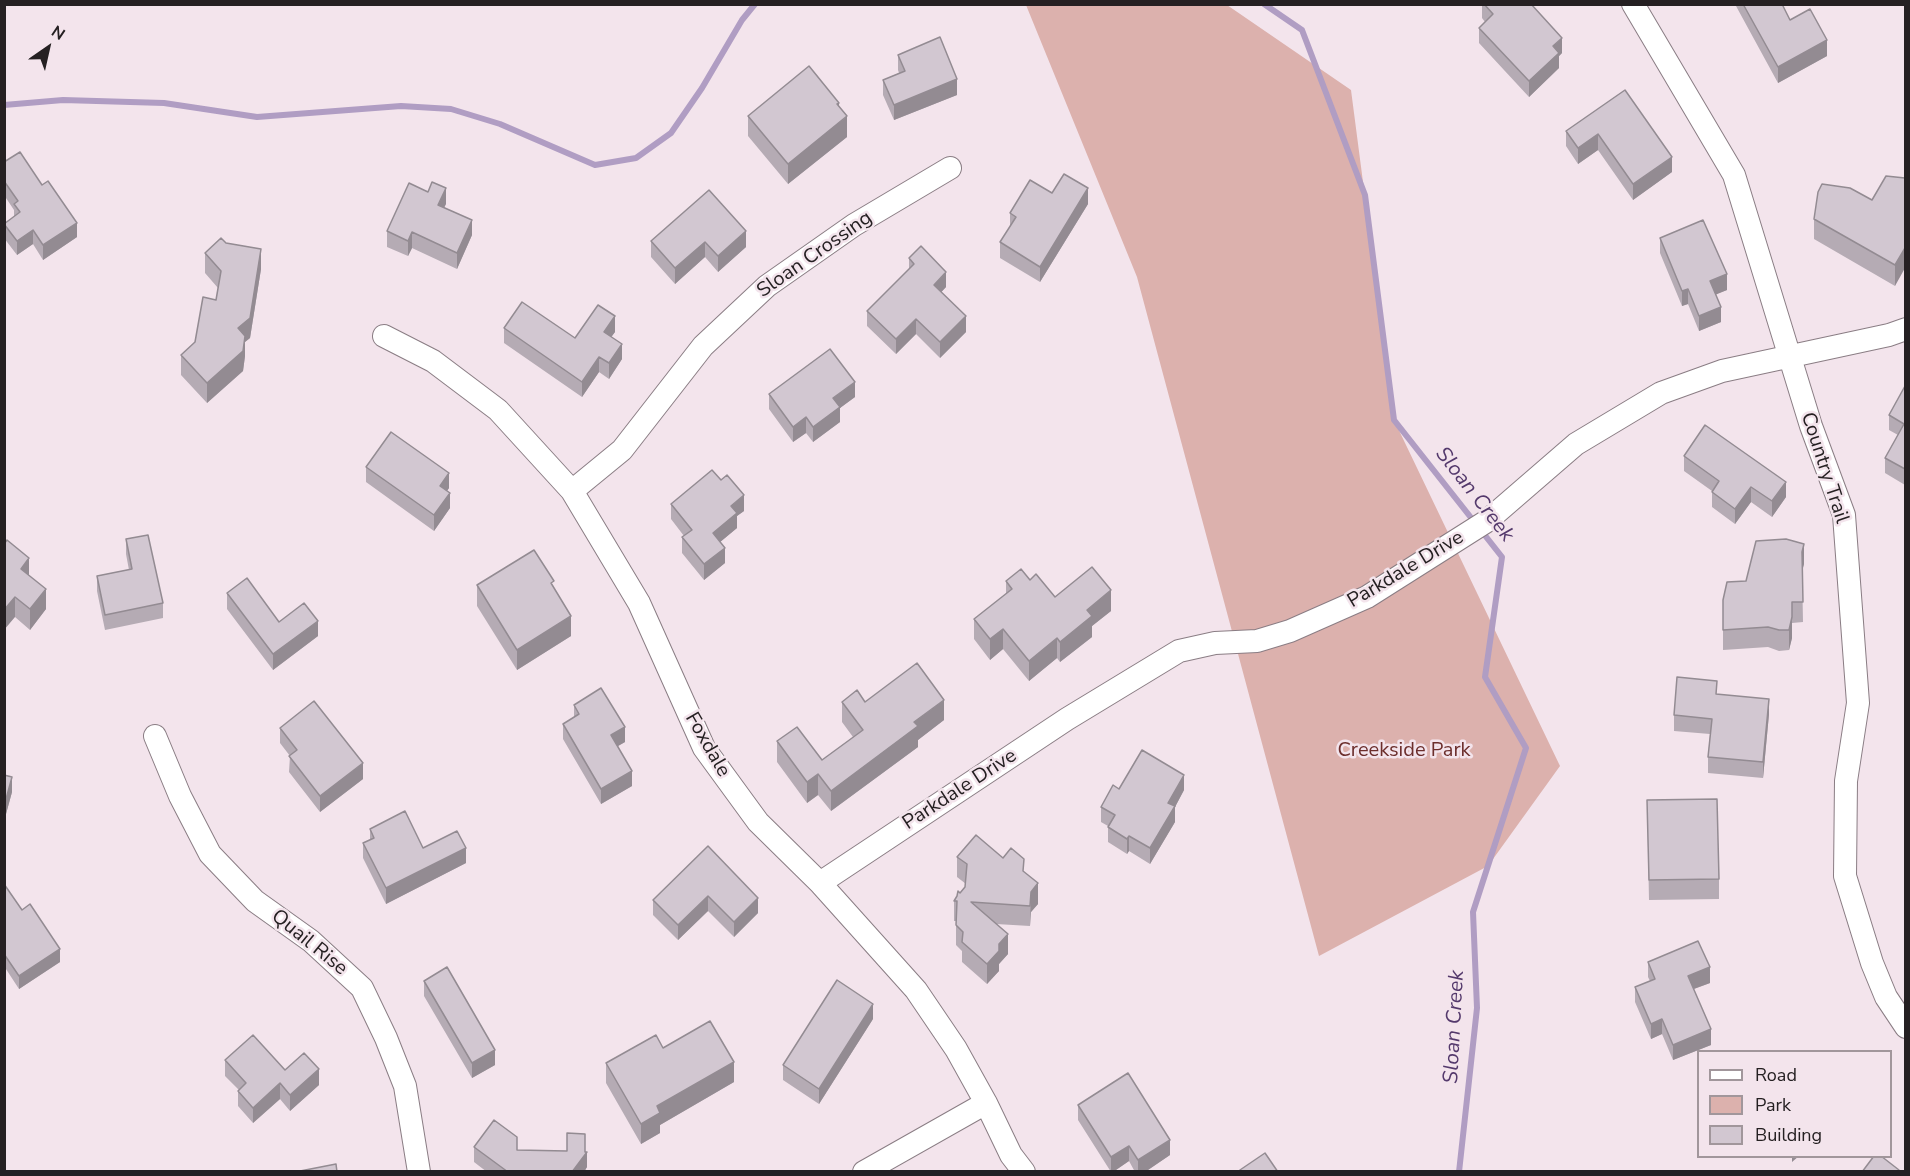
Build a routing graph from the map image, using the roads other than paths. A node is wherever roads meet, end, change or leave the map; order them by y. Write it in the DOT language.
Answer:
graph roads {
  1 [pos="1633,4"];
  2 [pos="950,168"];
  3 [pos="1905,329"];
  4 [pos="384,336"];
  5 [pos="1790,355"];
  6 [pos="572,491"];
  7 [pos="154,736"];
  8 [pos="819,883"];
  9 [pos="1905,1027"];
  10 [pos="986,1103"];
  11 [pos="419,1172"];
  12 [pos="864,1172"];
  13 [pos="1024,1172"];
  1 -- 5 [label="street, Country Trail"];
  2 -- 6 [label="street, Sloan Crossing"];
  3 -- 5 [label="street, Parkdale Drive"];
  4 -- 6 [label="street, Foxdale"];
  5 -- 8 [label="street, Parkdale Drive"];
  5 -- 9 [label="street, Country Trail"];
  6 -- 8 [label="street, Foxdale"];
  7 -- 11 [label="street, Quail Rise"];
  8 -- 10 [label="street, Foxdale"];
  10 -- 12 [label="street"];
  10 -- 13 [label="street, Foxdale"];
}
